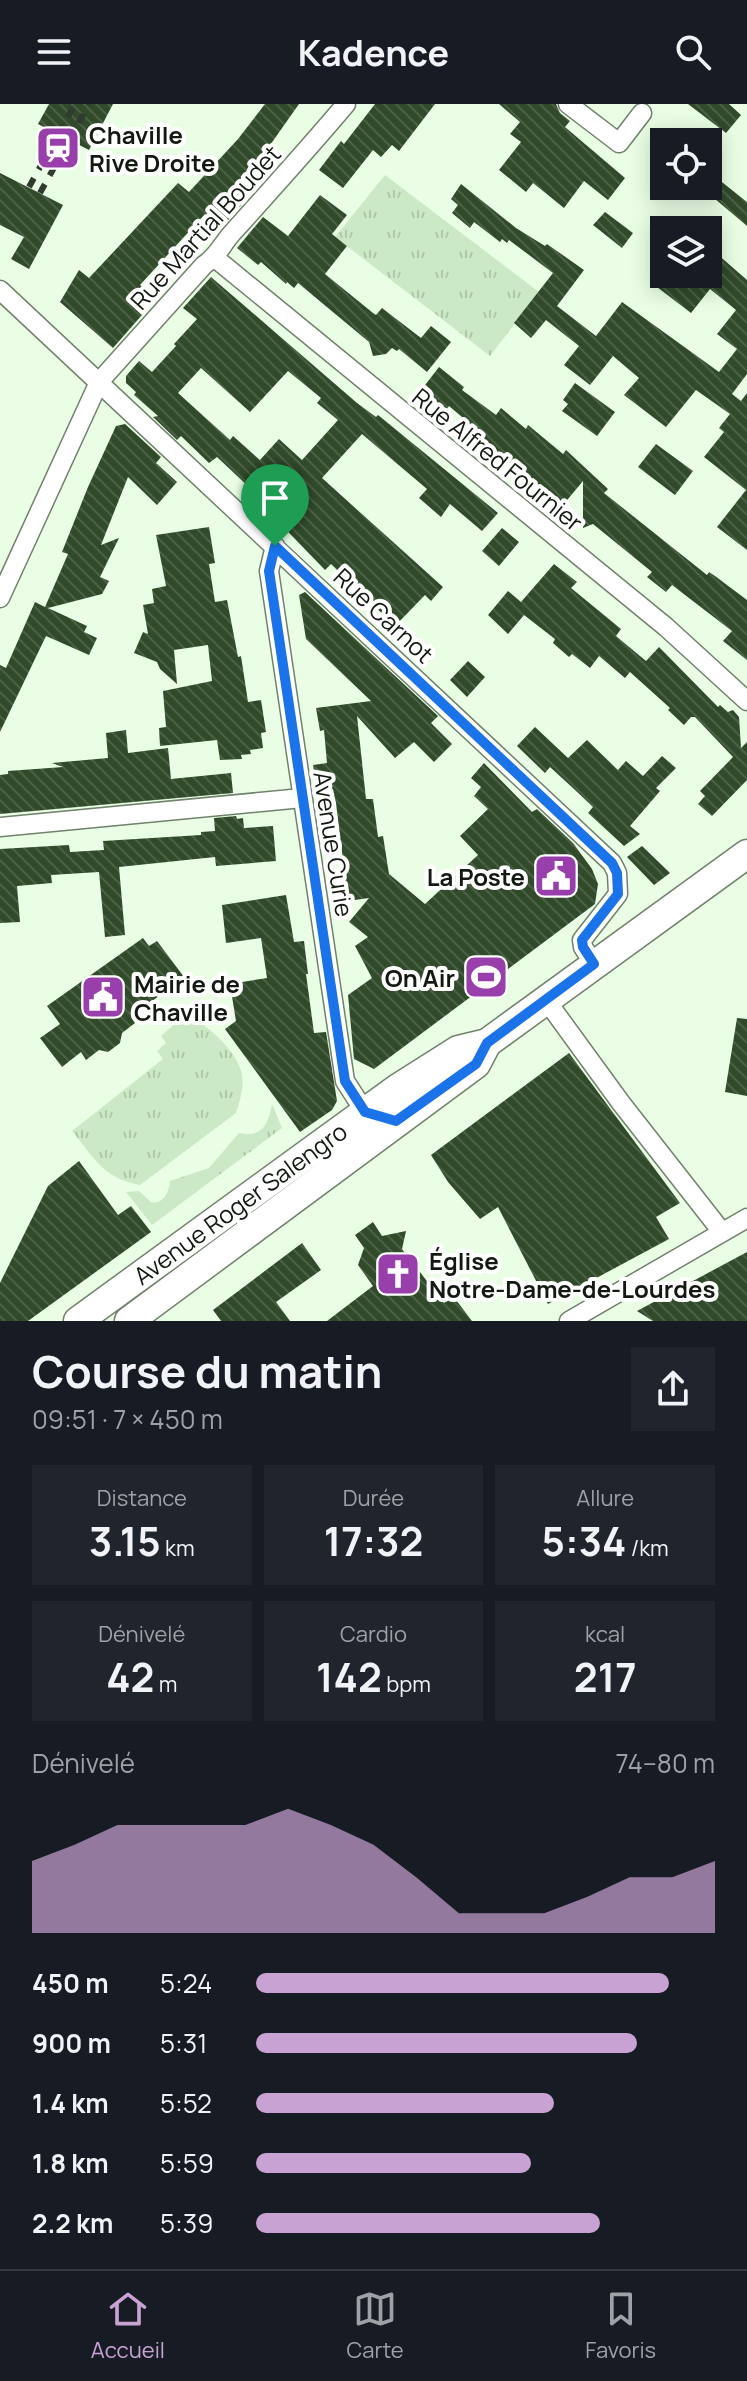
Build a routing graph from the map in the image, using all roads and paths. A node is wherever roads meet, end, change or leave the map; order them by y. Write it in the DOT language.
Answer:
graph roads {
  1 [pos="346,104"];
  2 [pos="568,104"];
  3 [pos="642,113"];
  4 [pos="215,258"];
  5 [pos="7,296"];
  6 [pos="99,382"];
  7 [pos="275,546"];
  8 [pos="0,598"];
  9 [pos="747,701"];
  10 [pos="302,798"];
  11 [pos="0,827"];
  12 [pos="747,854"];
  13 [pos="594,964"];
  14 [pos="546,1000"];
  15 [pos="487,1043"];
  16 [pos="365,1112"];
  17 [pos="396,1121"];
  18 [pos="747,1218"];
  19 [pos="722,1232"];
  20 [pos="78,1321"];
  21 [pos="129,1321"];
  22 [pos="569,1321"];
  1 -- 4 [label="street, Rue Martial Boudet"];
  2 -- 3 [label="street"];
  4 -- 6 [label="street, Rue Martial Boudet"];
  4 -- 9 [label="street, Rue Alfred Fournier"];
  5 -- 6 [label="street, Rue Carnot"];
  6 -- 7 [label="street, Rue Carnot"];
  6 -- 8 [label="street, Rue Martial Boudet"];
  7 -- 10 [label="street, Avenue Curie"];
  7 -- 13 [label="street, Rue Carnot"];
  10 -- 11 [label="street"];
  10 -- 16 [label="street, Avenue Curie"];
  12 -- 13 [label="main road, Avenue Roger Salengro"];
  13 -- 14 [label="main road, Avenue Roger Salengro"];
  14 -- 15 [label="main road, Avenue Roger Salengro"];
  14 -- 19 [label="street"];
  15 -- 16 [label="main road, Avenue Roger Salengro"];
  15 -- 17 [label="main road, Avenue Roger Salengro"];
  16 -- 17 [label="street"];
  16 -- 20 [label="main road, Avenue Roger Salengro"];
  17 -- 21 [label="main road, Avenue Roger Salengro"];
  18 -- 19 [label="street"];
  19 -- 22 [label="street"];
}
